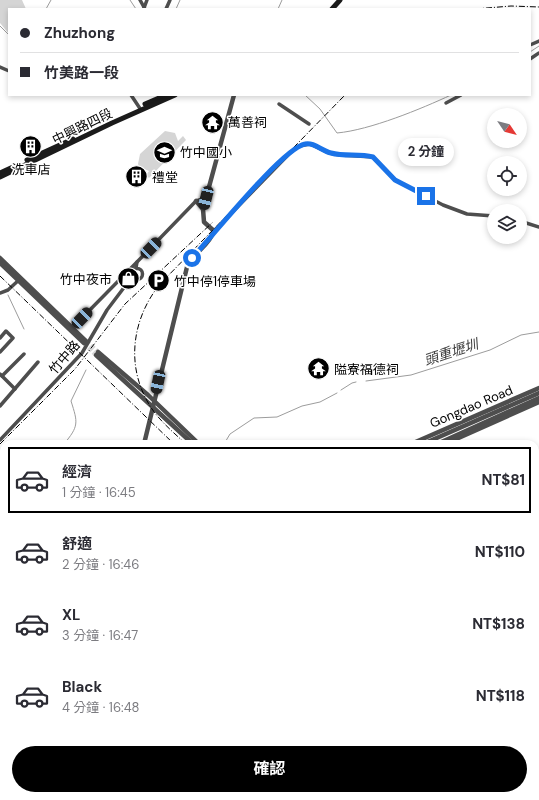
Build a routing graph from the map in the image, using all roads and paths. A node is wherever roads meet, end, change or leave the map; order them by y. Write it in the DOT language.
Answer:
graph roads {
  1 [pos="340,0"];
  2 [pos="333,8"];
  3 [pos="132,96"];
  4 [pos="164,96"];
  5 [pos="172,96"];
  6 [pos="234,96"];
  7 [pos="459,96"];
  8 [pos="446,103"];
  9 [pos="279,104"];
  10 [pos="141,108"];
  11 [pos="309,124"];
  12 [pos="0,173"];
  13 [pos="0,177"];
  14 [pos="206,198"];
  15 [pos="196,201"];
  16 [pos="203,209"];
  17 [pos="487,215"];
  18 [pos="527,223"];
  19 [pos="539,226"];
  20 [pos="214,232"];
  21 [pos="0,258"];
  22 [pos="137,262"];
  23 [pos="0,263"];
  24 [pos="136,268"];
  25 [pos="132,277"];
  26 [pos="20,280"];
  27 [pos="0,293"];
  28 [pos="76,324"];
  29 [pos="0,338"];
  30 [pos="85,342"];
  31 [pos="0,352"];
  32 [pos="24,354"];
  33 [pos="97,354"];
  34 [pos="38,362"];
  35 [pos="1,375"];
  36 [pos="539,388"];
  37 [pos="15,389"];
  38 [pos="539,393"];
  39 [pos="539,398"];
  40 [pos="539,402"];
  41 [pos="154,403"];
  42 [pos="0,406"];
  43 [pos="0,440"];
  44 [pos="145,440"];
  45 [pos="189,440"];
  46 [pos="195,440"];
  47 [pos="420,440"];
  48 [pos="432,440"];
  49 [pos="446,440"];
  50 [pos="454,440"];
  1 -- 2 [label="main road"];
  3 -- 10 [label="street"];
  4 -- 10 [label="main road, 中興路四段"];
  5 -- 10 [label="main road, 中興路四段"];
  6 -- 14 [label="street"];
  7 -- 8 [label="street"];
  9 -- 11 [label="street"];
  10 -- 12 [label="main road, 中興路四段"];
  10 -- 13 [label="main road, 中興路四段"];
  14 -- 15 [label="street"];
  14 -- 16 [label="street"];
  15 -- 16 [label="street"];
  15 -- 22 [label="street"];
  16 -- 20 [label="street"];
  17 -- 20 [label="street"];
  18 -- 19 [label="street"];
  20 -- 41 [label="street"];
  21 -- 26 [label="street"];
  22 -- 24 [label="street"];
  22 -- 28 [label="street"];
  23 -- 26 [label="street"];
  24 -- 25 [label="street"];
  24 -- 25 [label="street"];
  25 -- 43 [label="street, 竹中路"];
  26 -- 27 [label="street"];
  26 -- 30 [label="street"];
  29 -- 31 [label="street"];
  32 -- 35 [label="street"];
  33 -- 41 [label="street"];
  34 -- 37 [label="street"];
  35 -- 37 [label="street"];
  36 -- 47 [label="street, Gongdao Road"];
  37 -- 42 [label="street"];
  38 -- 48 [label="street, Gongdao Road"];
  39 -- 49 [label="street, Gongdao Road"];
  40 -- 50 [label="street, Gongdao Road"];
  41 -- 44 [label="street"];
  41 -- 45 [label="street"];
  41 -- 46 [label="street"];
}
